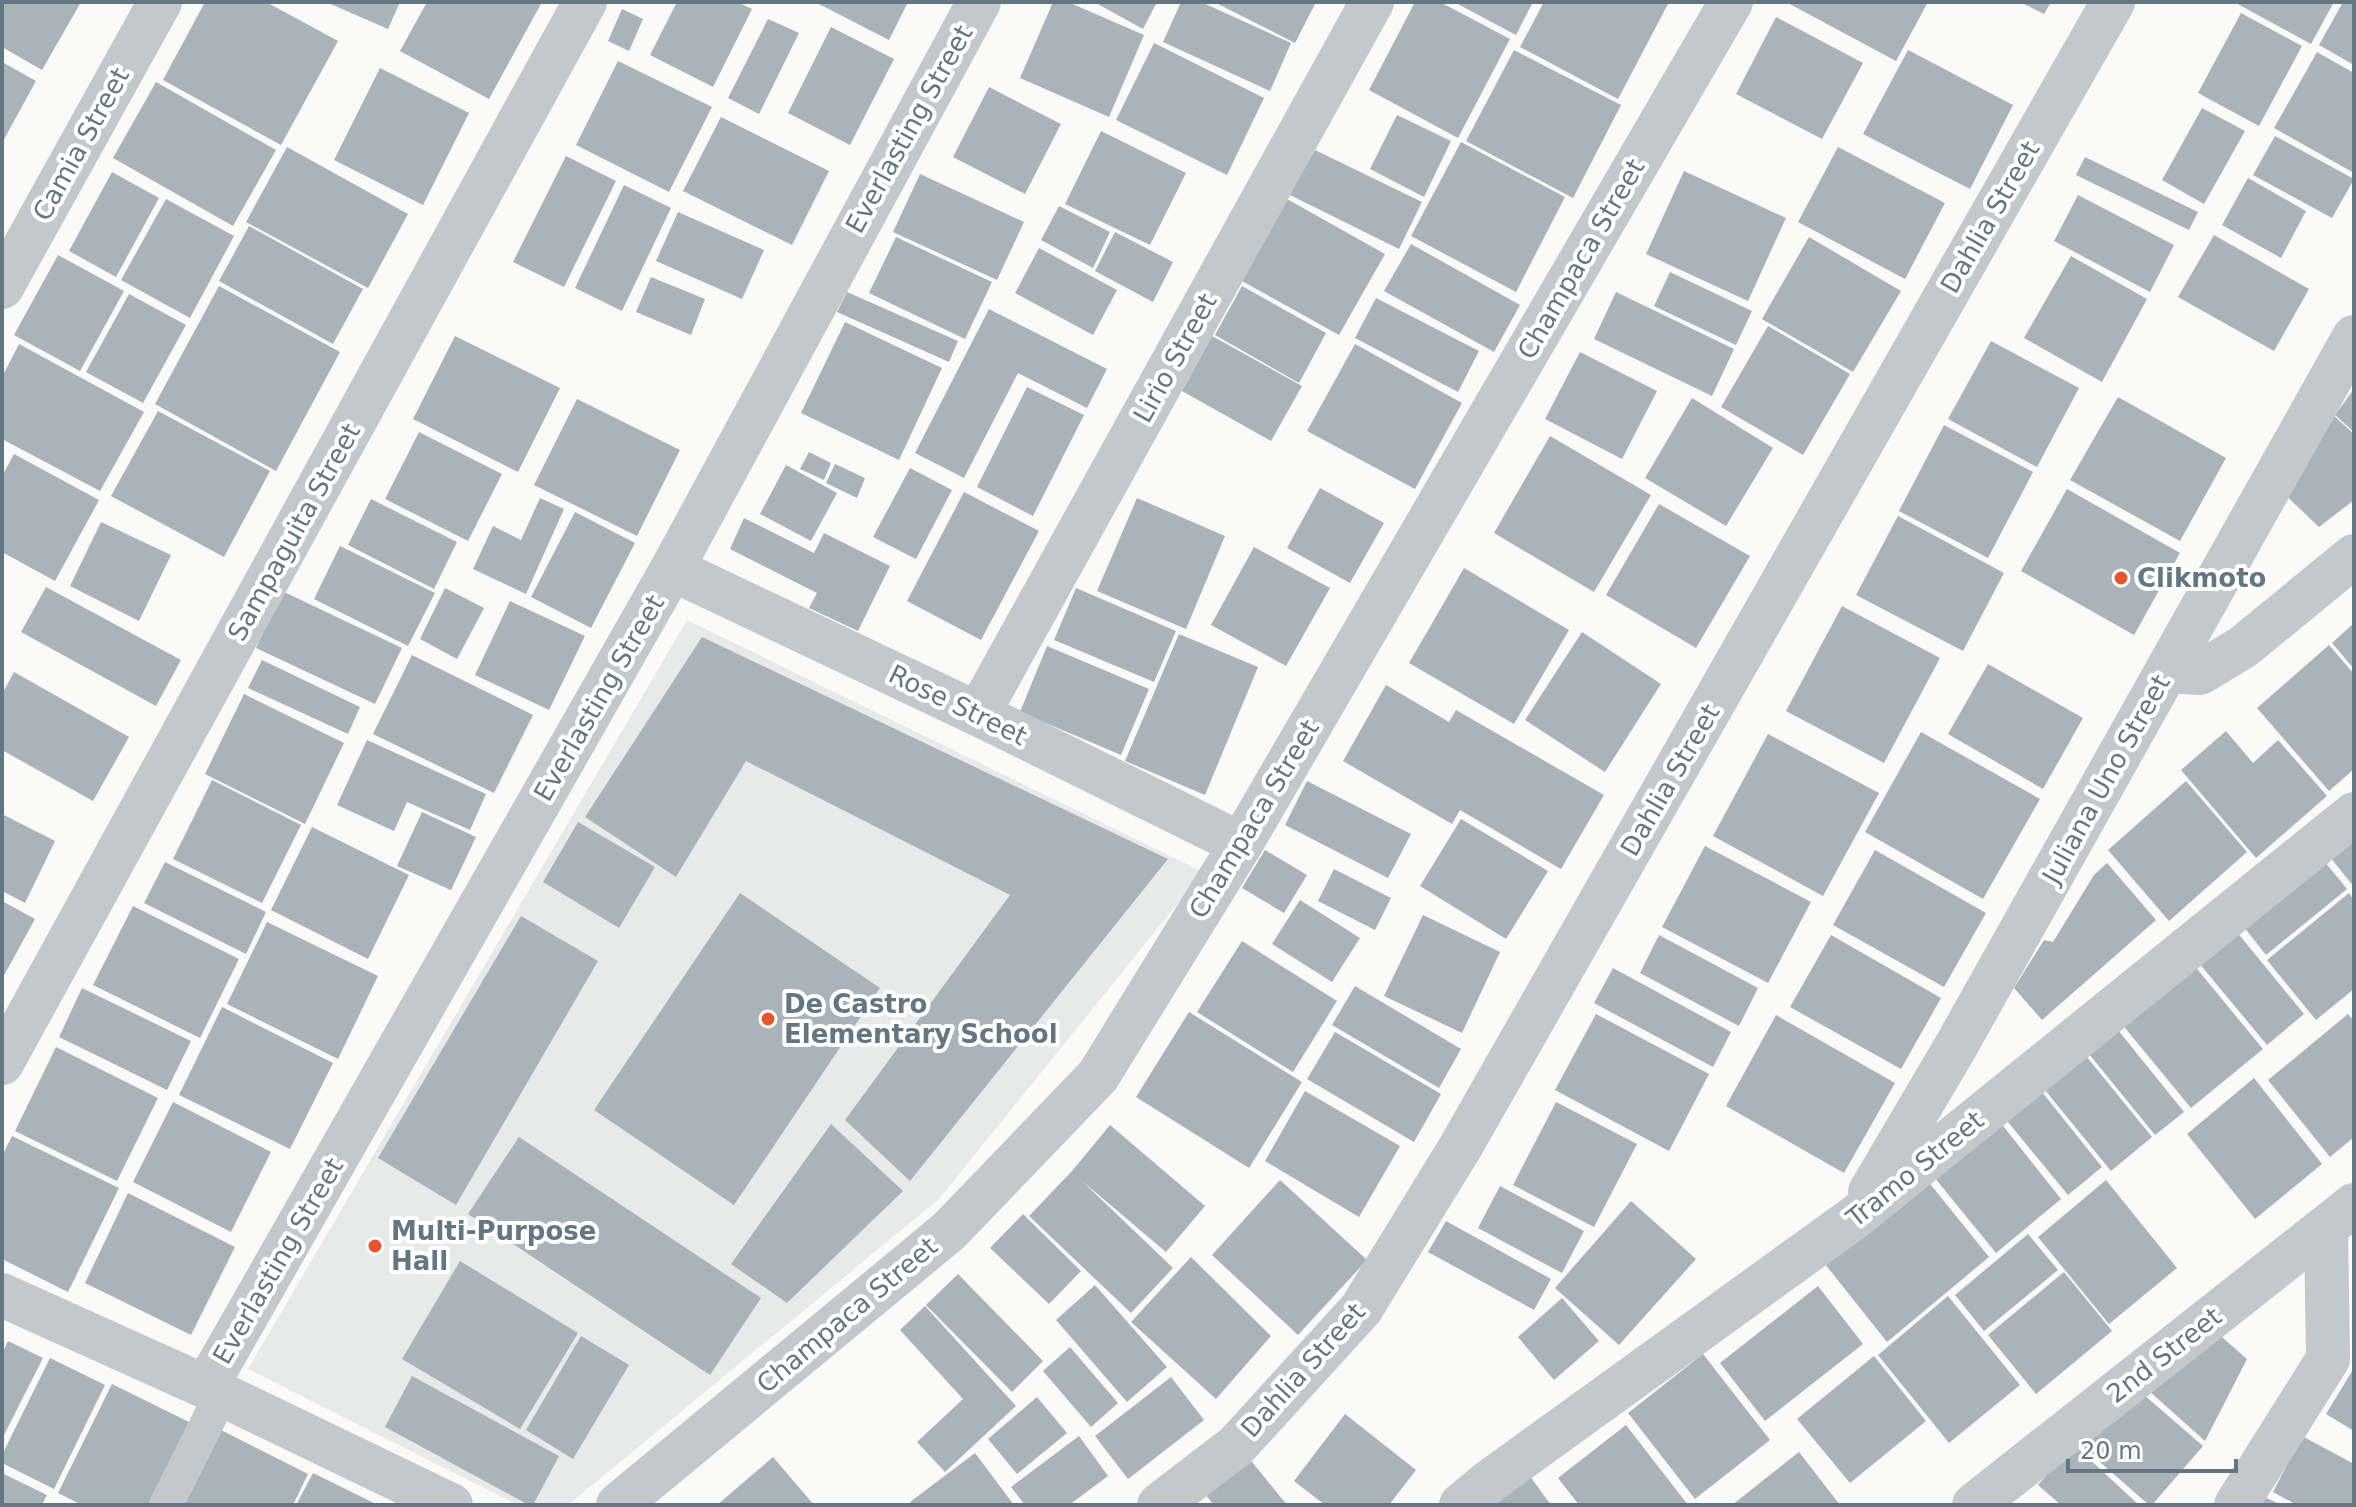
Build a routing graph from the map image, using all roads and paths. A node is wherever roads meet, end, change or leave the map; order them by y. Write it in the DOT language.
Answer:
graph roads {
  1 [pos="160,2"];
  2 [pos="585,2"];
  3 [pos="979,2"];
  4 [pos="1372,2"];
  5 [pos="1731,2"];
  6 [pos="2113,2"];
  7 [pos="2,287"];
  8 [pos="2354,337"];
  9 [pos="2354,556"];
  10 [pos="672,569"];
  11 [pos="2167,671"];
  12 [pos="978,714"];
  13 [pos="2354,814"];
  14 [pos="1241,844"];
  15 [pos="2,1063"];
  16 [pos="2340,1216"];
  17 [pos="1854,1218"];
  18 [pos="2,1295"];
  19 [pos="214,1391"];
  20 [pos="166,1505"];
  21 [pos="451,1505"];
  22 [pos="618,1505"];
  23 [pos="1159,1505"];
  24 [pos="1461,1505"];
  25 [pos="1974,1505"];
  26 [pos="2236,1505"];
  1 -- 7 [label="street, Camia Street"];
  2 -- 15 [label="street, Sampaguita Street"];
  3 -- 10 [label="street, Everlasting Street"];
  4 -- 12 [label="street, Lirio Street"];
  5 -- 14 [label="street, Champaca Street"];
  6 -- 23 [label="street, Dahlia Street"];
  8 -- 11 [label="street, Juliana Uno Street"];
  9 -- 11 [label="street"];
  10 -- 12 [label="street, Rose Street"];
  10 -- 19 [label="street, Everlasting Street"];
  11 -- 17 [label="street, Juliana Uno Street"];
  12 -- 14 [label="street, Rose Street"];
  13 -- 17 [label="street, Tramo Street"];
  14 -- 22 [label="street, Champaca Street"];
  16 -- 25 [label="street, 2nd Street"];
  16 -- 26 [label="street"];
  17 -- 24 [label="street, Tramo Street"];
  18 -- 19 [label="street"];
  19 -- 20 [label="lane"];
  19 -- 21 [label="street"];
}
